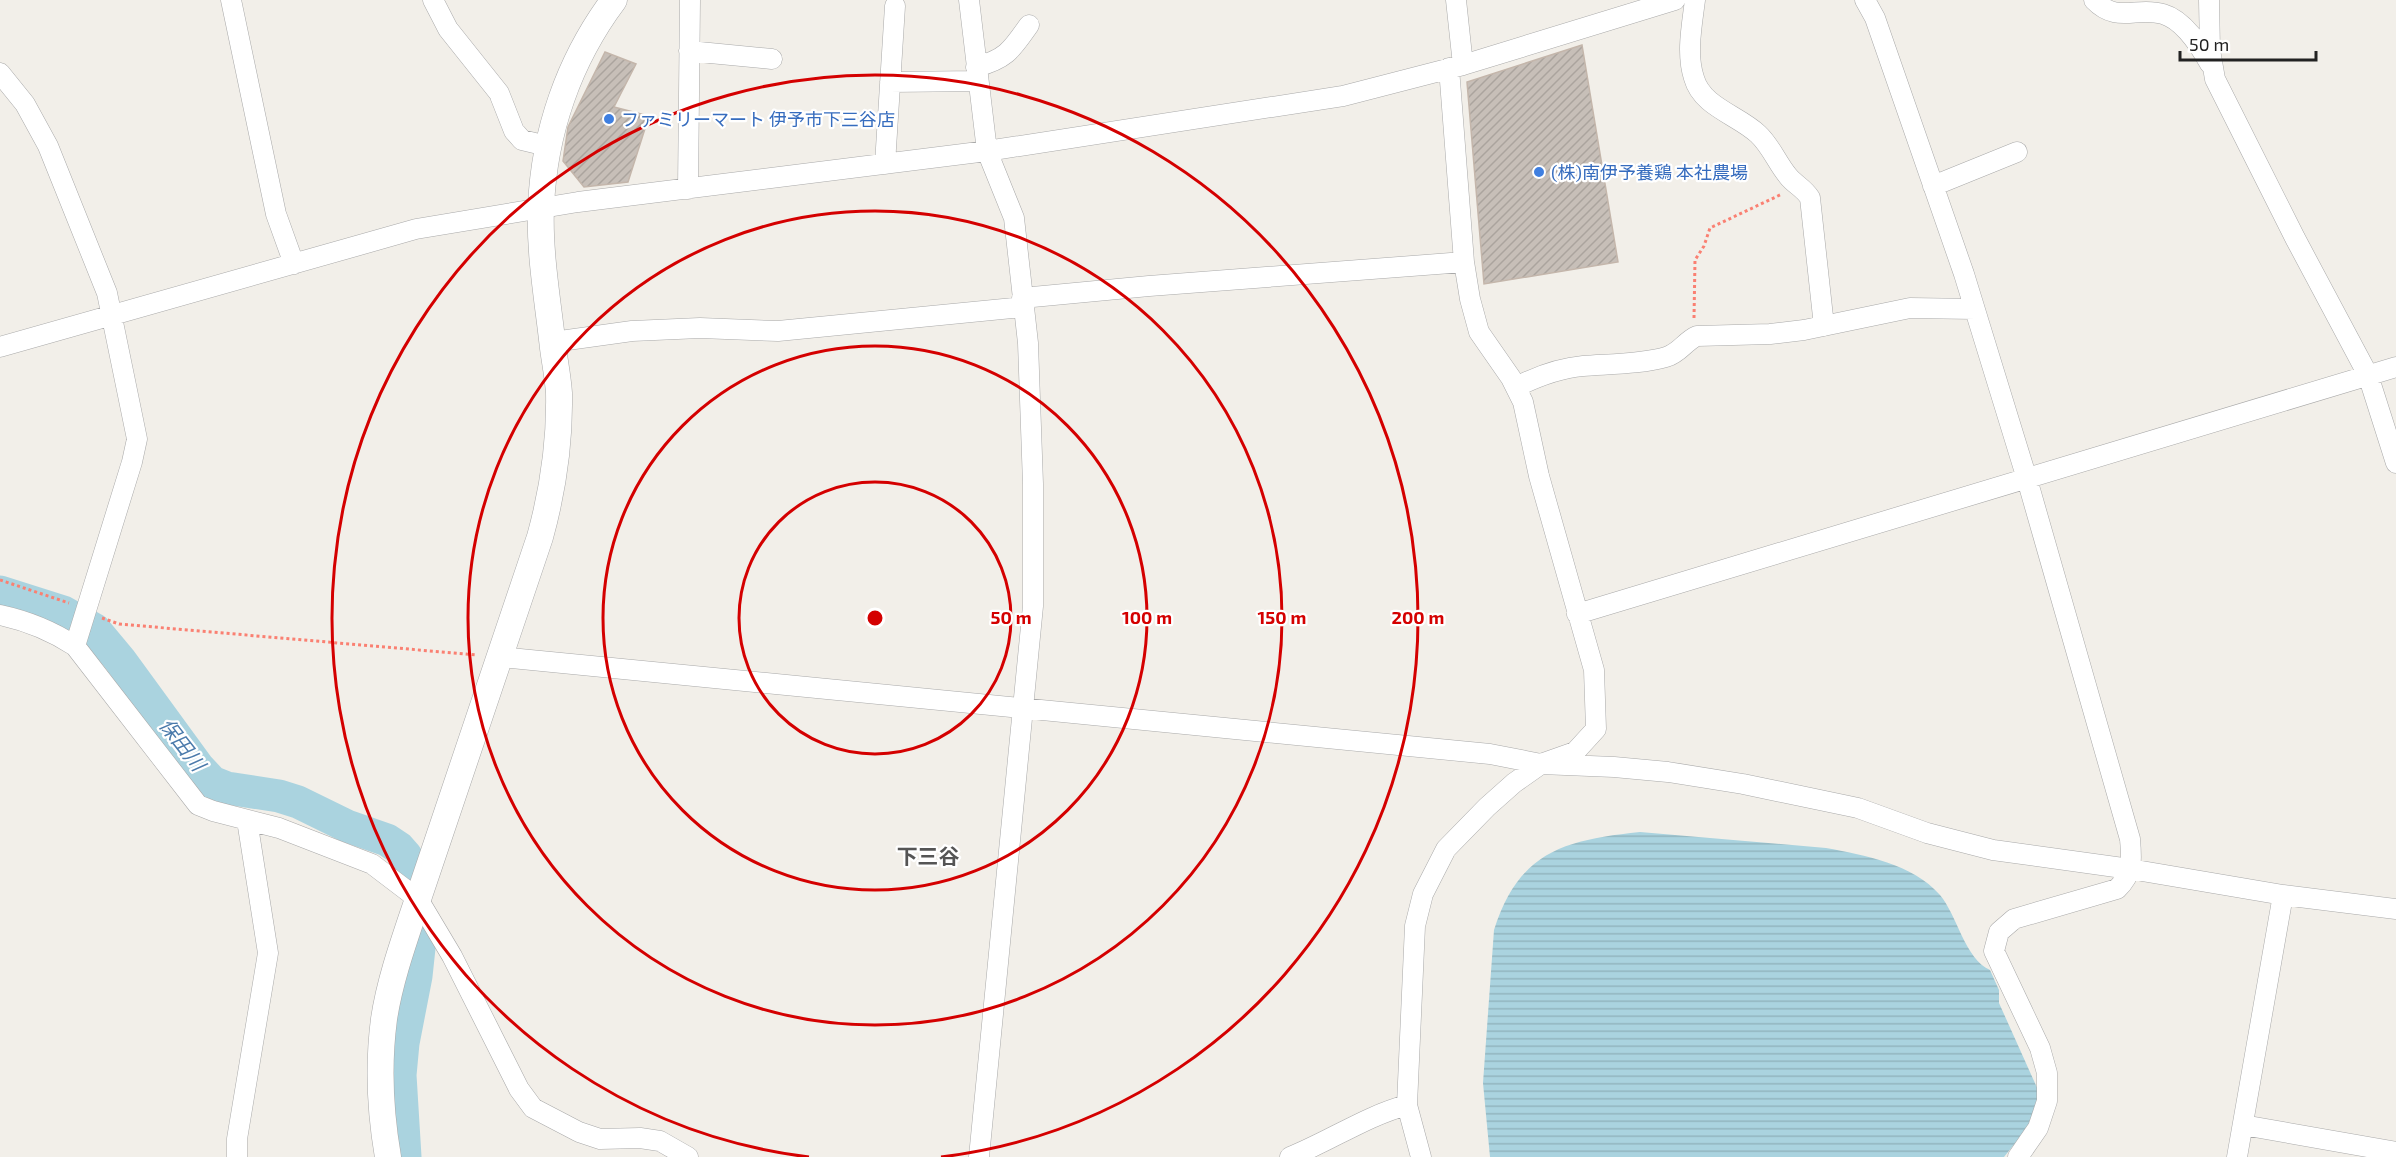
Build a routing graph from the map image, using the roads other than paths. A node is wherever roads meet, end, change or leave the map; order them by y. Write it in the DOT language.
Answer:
graph roads {
  1 [pos="231,0"];
  2 [pos="433,0"];
  3 [pos="614,0"];
  4 [pos="690,0"];
  5 [pos="969,0"];
  6 [pos="1456,0"];
  7 [pos="1676,0"];
  8 [pos="1695,0"];
  9 [pos="1864,0"];
  10 [pos="2094,0"];
  11 [pos="2209,0"];
  12 [pos="895,6"];
  13 [pos="1029,25"];
  14 [pos="689,51"];
  15 [pos="772,59"];
  16 [pos="1456,66"];
  17 [pos="2212,67"];
  18 [pos="0,73"];
  19 [pos="977,74"];
  20 [pos="890,82"];
  21 [pos="547,146"];
  22 [pos="987,151"];
  23 [pos="2017,152"];
  24 [pos="885,164"];
  25 [pos="1933,186"];
  26 [pos="688,189"];
  27 [pos="540,207"];
  28 [pos="1464,262"];
  29 [pos="294,264"];
  30 [pos="1023,303"];
  31 [pos="1975,309"];
  32 [pos="112,316"];
  33 [pos="1824,326"];
  34 [pos="553,342"];
  35 [pos="0,347"];
  36 [pos="2396,367"];
  37 [pos="2368,375"];
  38 [pos="1516,387"];
  39 [pos="2396,463"];
  40 [pos="2027,479"];
  41 [pos="0,615"];
  42 [pos="1577,615"];
  43 [pos="75,646"];
  44 [pos="500,657"];
  45 [pos="1024,709"];
  46 [pos="1541,764"];
  47 [pos="247,820"];
  48 [pos="2130,869"];
  49 [pos="2283,895"];
  50 [pos="418,899"];
  51 [pos="2396,909"];
  52 [pos="1407,1105"];
  53 [pos="2243,1125"];
  54 [pos="2396,1152"];
  55 [pos="237,1157"];
  56 [pos="388,1157"];
  57 [pos="688,1157"];
  58 [pos="979,1157"];
  59 [pos="1290,1157"];
  60 [pos="1421,1157"];
  61 [pos="2018,1157"];
  62 [pos="2237,1157"];
  1 -- 29 [label="street"];
  2 -- 21 [label="street"];
  3 -- 21 [label="street"];
  4 -- 14 [label="street"];
  5 -- 19 [label="street"];
  6 -- 16 [label="street"];
  7 -- 16 [label="street"];
  8 -- 33 [label="street"];
  9 -- 25 [label="street"];
  10 -- 17 [label="street"];
  11 -- 17 [label="street"];
  12 -- 20 [label="street"];
  13 -- 19 [label="street"];
  14 -- 15 [label="street"];
  14 -- 26 [label="street"];
  16 -- 22 [label="street"];
  16 -- 28 [label="street"];
  17 -- 37 [label="street"];
  18 -- 32 [label="street"];
  19 -- 20 [label="street"];
  19 -- 22 [label="street"];
  20 -- 24 [label="street"];
  21 -- 27 [label="street"];
  22 -- 24 [label="street"];
  22 -- 30 [label="street"];
  23 -- 25 [label="street"];
  24 -- 26 [label="street"];
  25 -- 31 [label="street"];
  26 -- 27 [label="street"];
  27 -- 29 [label="street"];
  27 -- 34 [label="street"];
  28 -- 30 [label="street"];
  28 -- 38 [label="street"];
  29 -- 32 [label="street"];
  30 -- 34 [label="street"];
  30 -- 45 [label="street"];
  31 -- 33 [label="street"];
  31 -- 40 [label="street"];
  32 -- 35 [label="street"];
  32 -- 43 [label="street"];
  33 -- 38 [label="street"];
  34 -- 44 [label="street"];
  36 -- 37 [label="street"];
  37 -- 39 [label="street"];
  37 -- 40 [label="street"];
  38 -- 42 [label="street"];
  40 -- 42 [label="street"];
  40 -- 48 [label="street"];
  41 -- 43 [label="street"];
  42 -- 46 [label="street"];
  43 -- 47 [label="street"];
  44 -- 45 [label="street"];
  44 -- 50 [label="street"];
  45 -- 46 [label="street"];
  45 -- 58 [label="street"];
  46 -- 48 [label="street"];
  46 -- 52 [label="street"];
  47 -- 50 [label="street"];
  47 -- 55 [label="street"];
  48 -- 49 [label="street"];
  48 -- 61 [label="street"];
  49 -- 51 [label="street"];
  49 -- 53 [label="street"];
  50 -- 56 [label="street"];
  50 -- 57 [label="street"];
  52 -- 59 [label="street"];
  52 -- 60 [label="street"];
  53 -- 54 [label="street"];
  53 -- 62 [label="street"];
}
